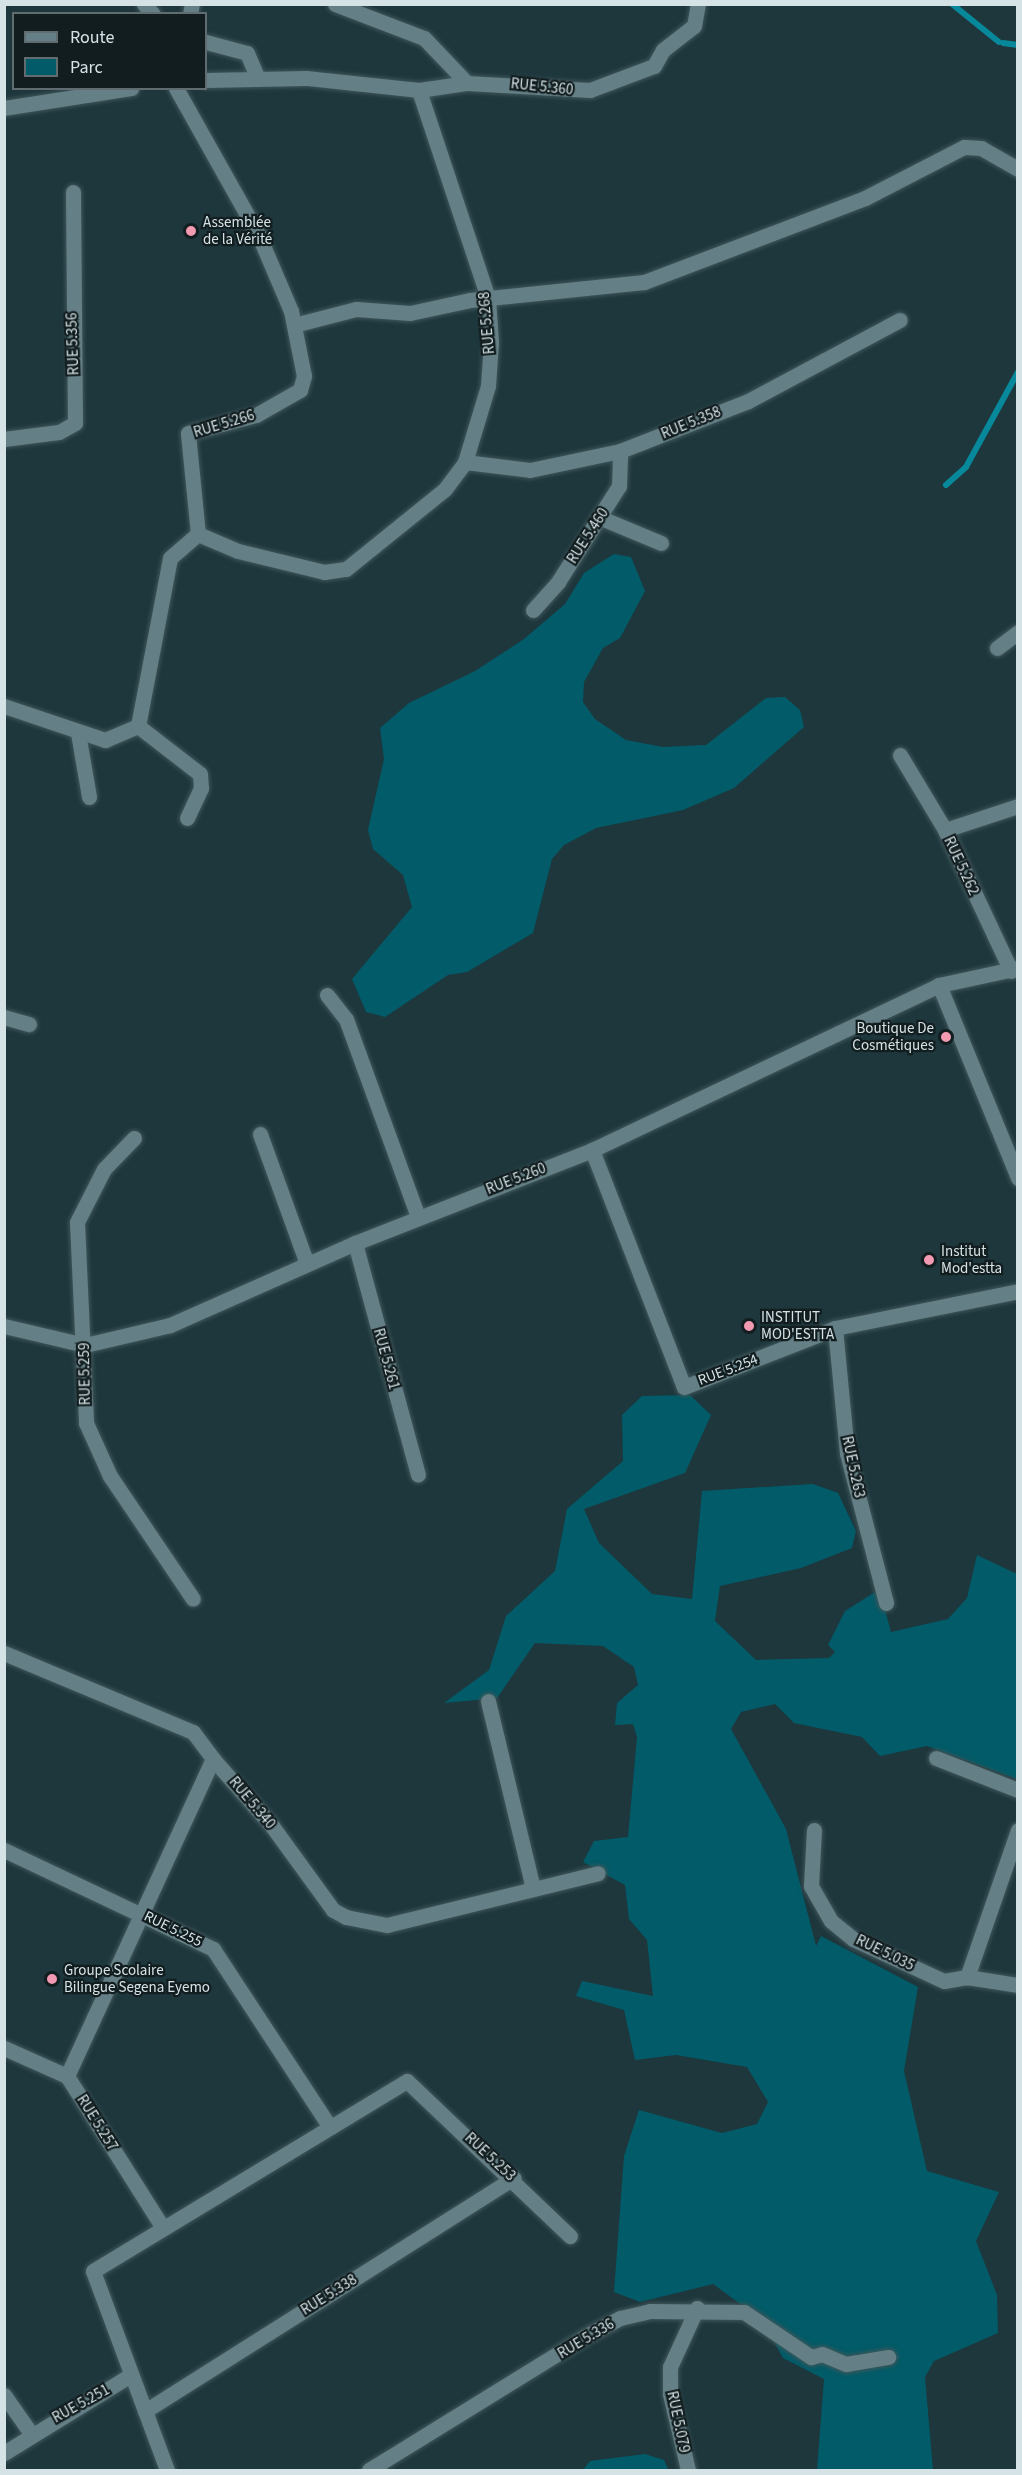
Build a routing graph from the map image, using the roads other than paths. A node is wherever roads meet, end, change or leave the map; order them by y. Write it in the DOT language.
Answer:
graph roads {
  1 [pos="334,4"];
  2 [pos="698,4"];
  3 [pos="207,42"];
  4 [pos="258,79"];
  5 [pos="207,80"];
  6 [pos="467,82"];
  7 [pos="118,90"];
  8 [pos="177,90"];
  9 [pos="419,90"];
  10 [pos="4,108"];
  11 [pos="1017,169"];
  12 [pos="73,192"];
  13 [pos="488,298"];
  14 [pos="900,320"];
  15 [pos="294,326"];
  16 [pos="4,440"];
  17 [pos="620,451"];
  18 [pos="465,462"];
  19 [pos="601,518"];
  20 [pos="198,534"];
  21 [pos="661,543"];
  22 [pos="533,610"];
  23 [pos="1017,632"];
  24 [pos="997,648"];
  25 [pos="4,706"];
  26 [pos="138,726"];
  27 [pos="78,733"];
  28 [pos="900,755"];
  29 [pos="89,797"];
  30 [pos="1017,806"];
  31 [pos="187,818"];
  32 [pos="945,830"];
  33 [pos="1014,969"];
  34 [pos="939,985"];
  35 [pos="327,995"];
  36 [pos="4,1017"];
  37 [pos="29,1024"];
  38 [pos="260,1134"];
  39 [pos="134,1138"];
  40 [pos="592,1150"];
  41 [pos="1017,1178"];
  42 [pos="418,1218"];
  43 [pos="355,1243"];
  44 [pos="307,1264"];
  45 [pos="1017,1291"];
  46 [pos="4,1326"];
  47 [pos="835,1328"];
  48 [pos="85,1345"];
  49 [pos="418,1475"];
  50 [pos="193,1599"];
  51 [pos="886,1603"];
  52 [pos="4,1653"];
  53 [pos="488,1701"];
  54 [pos="936,1758"];
  55 [pos="213,1759"];
  56 [pos="1017,1790"];
  57 [pos="814,1830"];
  58 [pos="1017,1830"];
  59 [pos="4,1850"];
  60 [pos="598,1873"];
  61 [pos="533,1889"];
  62 [pos="142,1914"];
  63 [pos="967,1977"];
  64 [pos="1017,1985"];
  65 [pos="4,2048"];
  66 [pos="67,2076"];
  67 [pos="330,2127"];
  68 [pos="513,2178"];
  69 [pos="163,2228"];
  70 [pos="570,2236"];
  71 [pos="697,2308"];
  72 [pos="888,2357"];
  73 [pos="131,2375"];
  74 [pos="4,2395"];
  75 [pos="145,2411"];
  76 [pos="30,2432"];
  77 [pos="4,2453"];
  78 [pos="167,2470"];
  79 [pos="369,2470"];
  80 [pos="688,2470"];
  1 -- 6 [label="street"];
  2 -- 6 [label="street, RUE 5.360"];
  3 -- 4 [label="street"];
  4 -- 5 [label="street"];
  4 -- 9 [label="street"];
  6 -- 9 [label="street, RUE 5.360"];
  7 -- 10 [label="street"];
  8 -- 15 [label="street, RUE 5.266"];
  9 -- 13 [label="street, RUE 5.268"];
  11 -- 13 [label="street"];
  12 -- 16 [label="street, RUE 5.356"];
  13 -- 15 [label="street"];
  13 -- 18 [label="street, RUE 5.268"];
  14 -- 17 [label="street, RUE 5.358"];
  15 -- 20 [label="street, RUE 5.266"];
  17 -- 18 [label="street, RUE 5.358"];
  17 -- 19 [label="street, RUE 5.460"];
  18 -- 20 [label="street, RUE 5.268"];
  19 -- 21 [label="street"];
  19 -- 22 [label="street, RUE 5.460"];
  20 -- 26 [label="street"];
  23 -- 24 [label="street"];
  25 -- 27 [label="street"];
  26 -- 27 [label="street"];
  26 -- 31 [label="street"];
  27 -- 29 [label="street"];
  28 -- 32 [label="street"];
  30 -- 32 [label="street, RUE 5.262"];
  32 -- 33 [label="street, RUE 5.262"];
  33 -- 34 [label="street, RUE 5.260"];
  34 -- 40 [label="street, RUE 5.260"];
  34 -- 41 [label="street"];
  35 -- 42 [label="street"];
  36 -- 37 [label="street"];
  38 -- 44 [label="street"];
  39 -- 48 [label="street, RUE 5.259"];
  40 -- 42 [label="street, RUE 5.260"];
  40 -- 47 [label="street, RUE 5.254"];
  42 -- 43 [label="street, RUE 5.260"];
  43 -- 44 [label="street, RUE 5.260"];
  43 -- 49 [label="street, RUE 5.261"];
  44 -- 48 [label="street, RUE 5.260"];
  45 -- 47 [label="street, RUE 5.254"];
  46 -- 48 [label="street, RUE 5.260"];
  47 -- 51 [label="street, RUE 5.263"];
  48 -- 50 [label="street, RUE 5.259"];
  52 -- 55 [label="street"];
  53 -- 61 [label="street"];
  54 -- 56 [label="street"];
  55 -- 61 [label="street, RUE 5.340"];
  55 -- 62 [label="street, RUE 5.340"];
  57 -- 63 [label="street, RUE 5.035"];
  58 -- 63 [label="street"];
  59 -- 62 [label="street, RUE 5.255"];
  60 -- 61 [label="street, RUE 5.340"];
  62 -- 66 [label="street, RUE 5.340"];
  62 -- 67 [label="street, RUE 5.255"];
  63 -- 64 [label="street, RUE 5.035"];
  65 -- 66 [label="street"];
  66 -- 69 [label="street, RUE 5.257"];
  67 -- 68 [label="street, RUE 5.253"];
  67 -- 69 [label="street"];
  68 -- 70 [label="street, RUE 5.253"];
  68 -- 75 [label="street, RUE 5.338"];
  69 -- 73 [label="street"];
  71 -- 72 [label="street, RUE 5.336"];
  71 -- 79 [label="street, RUE 5.336"];
  71 -- 80 [label="street, RUE 5.079"];
  73 -- 75 [label="street"];
  73 -- 76 [label="street, RUE 5.251"];
  74 -- 76 [label="street"];
  75 -- 78 [label="street"];
  76 -- 77 [label="street, RUE 5.251"];
}
